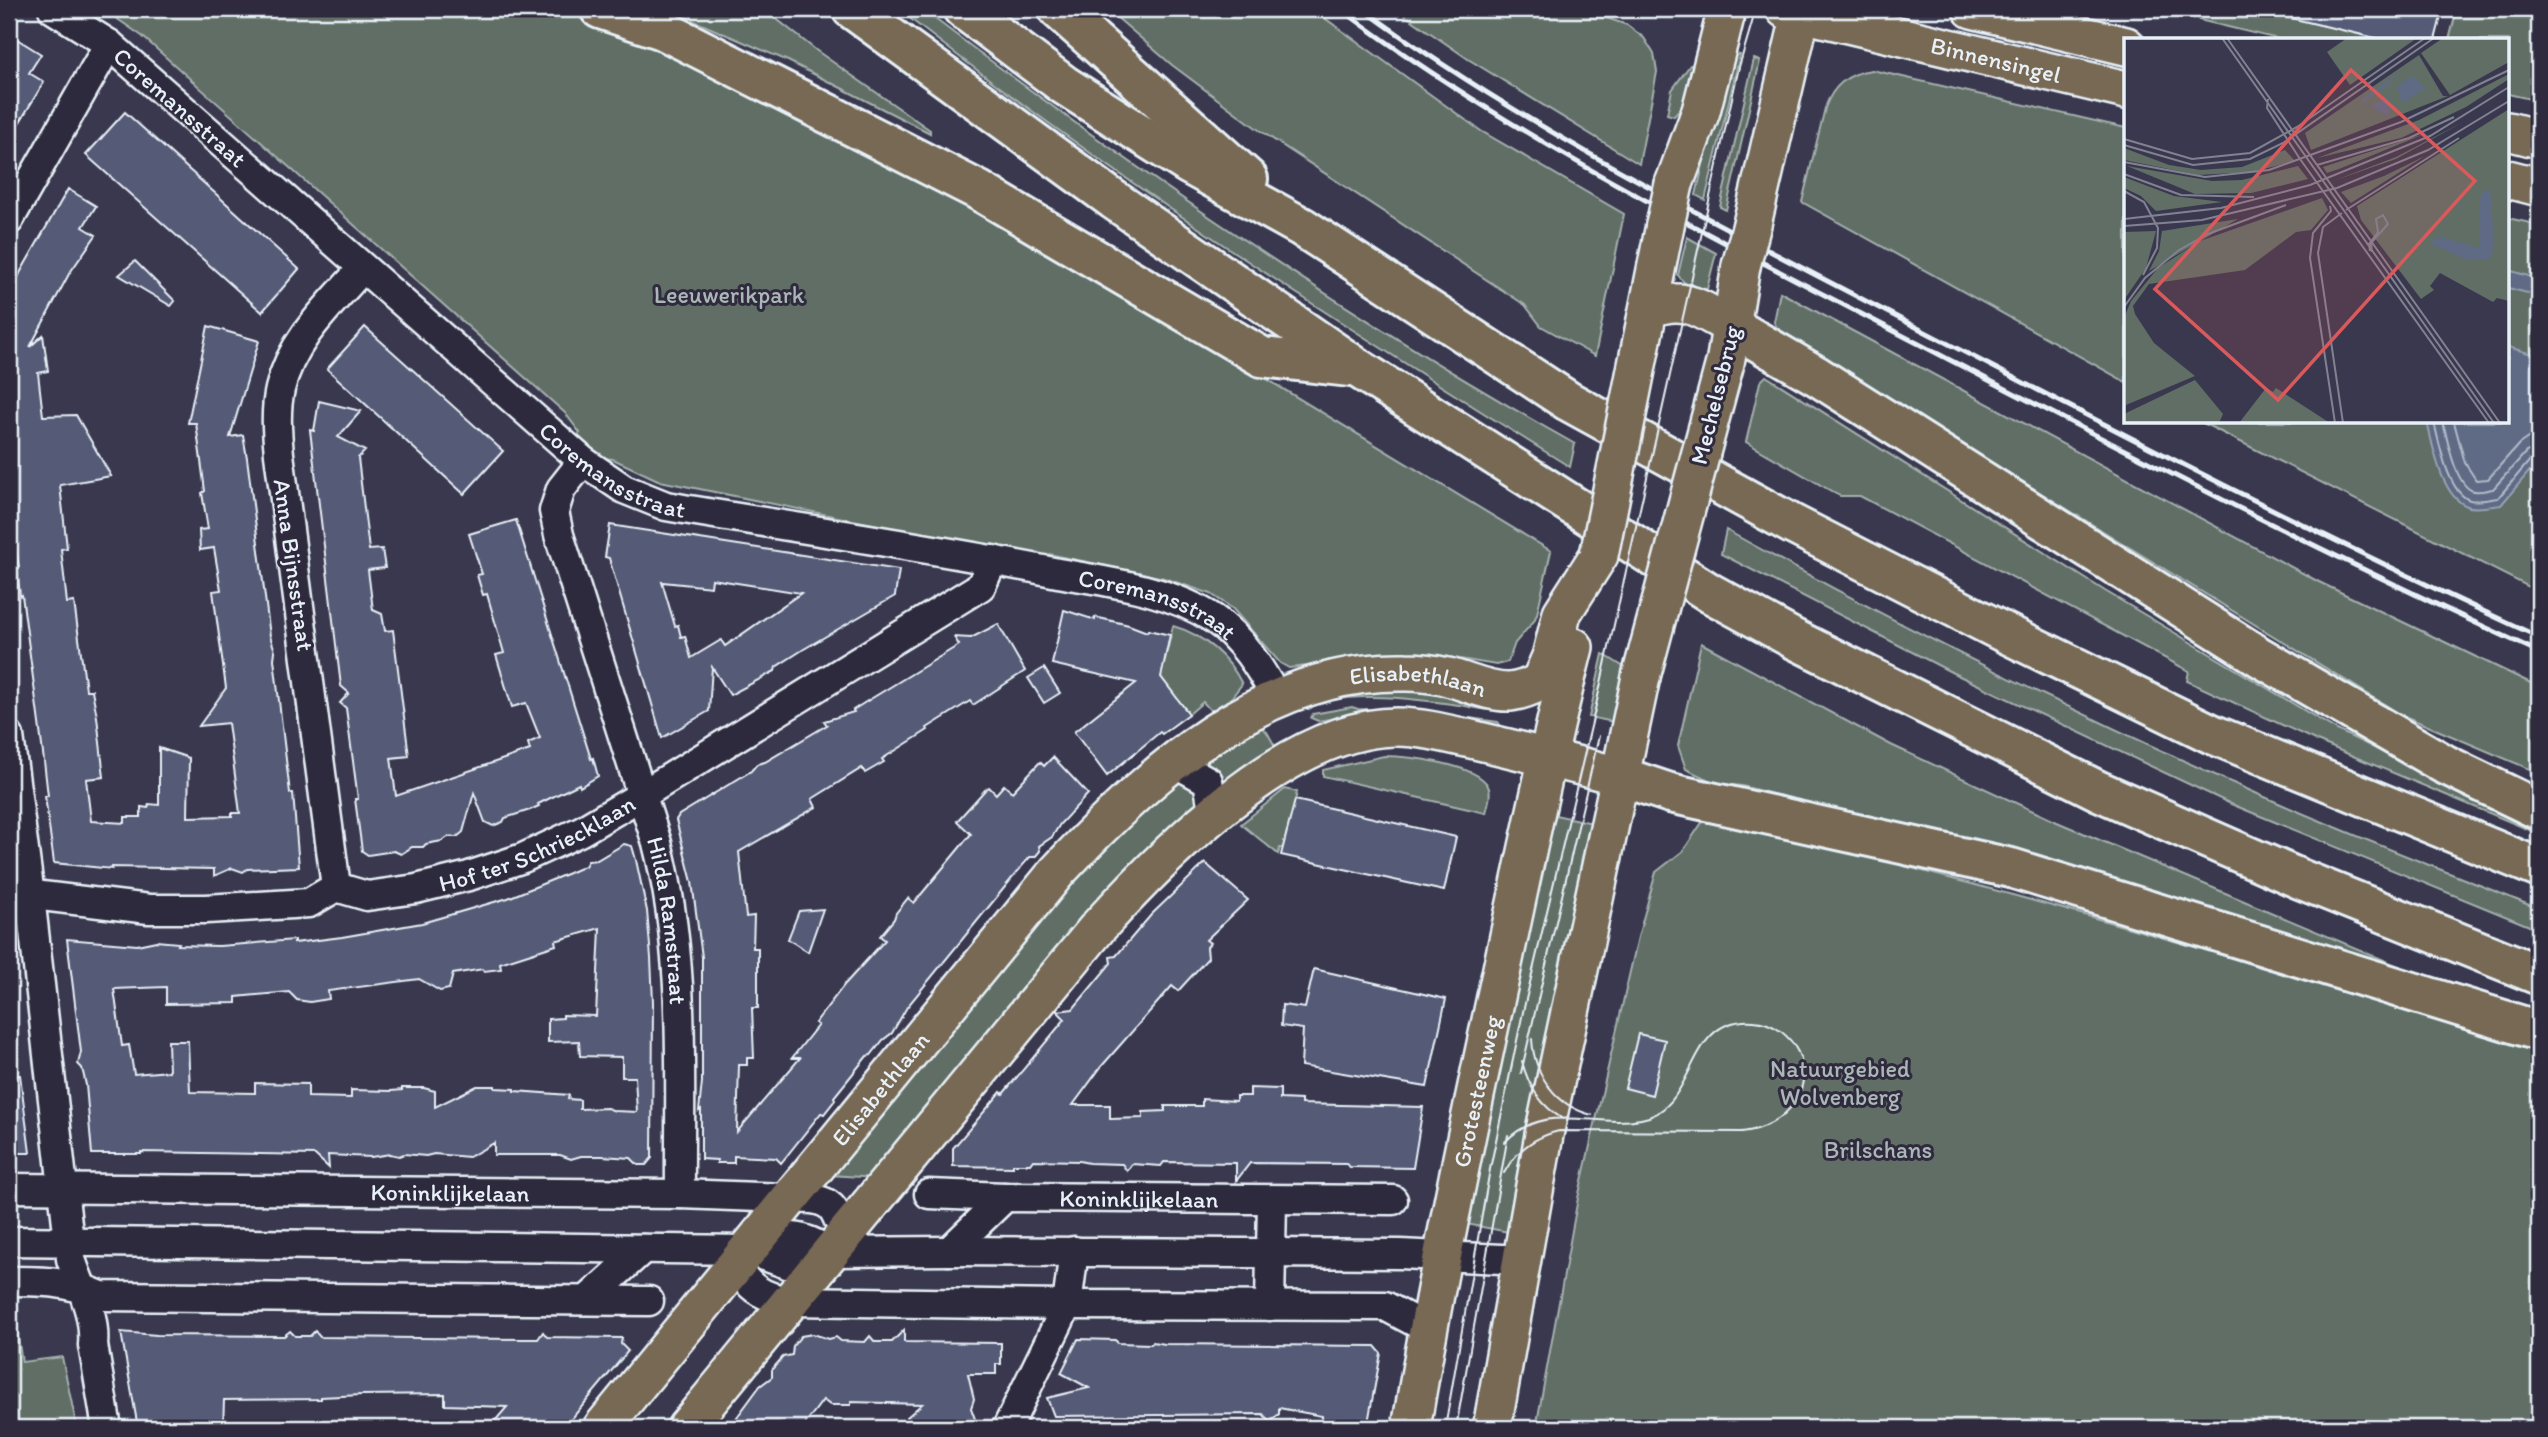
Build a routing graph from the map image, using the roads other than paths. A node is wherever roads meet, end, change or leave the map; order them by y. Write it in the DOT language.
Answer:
graph roads {
  1 [pos="53,9"];
  2 [pos="600,9"];
  3 [pos="852,9"];
  4 [pos="963,9"];
  5 [pos="1058,9"];
  6 [pos="1727,9"];
  7 [pos="1972,9"];
  8 [pos="1796,10"];
  9 [pos="110,44"];
  10 [pos="2124,46"];
  11 [pos="2124,90"];
  12 [pos="2510,132"];
  13 [pos="2539,139"];
  14 [pos="2510,180"];
  15 [pos="2539,187"];
  16 [pos="9,220"];
  17 [pos="1302,227"];
  18 [pos="363,268"];
  19 [pos="1648,314"];
  20 [pos="1729,345"];
  21 [pos="1356,368"];
  22 [pos="583,461"];
  23 [pos="993,560"];
  24 [pos="1567,633"];
  25 [pos="1276,698"];
  26 [pos="9,736"];
  27 [pos="1546,757"];
  28 [pos="1174,762"];
  29 [pos="1619,776"];
  30 [pos="642,795"];
  31 [pos="2539,810"];
  32 [pos="1214,815"];
  33 [pos="2539,868"];
  34 [pos="336,887"];
  35 [pos="19,894"];
  36 [pos="2539,975"];
  37 [pos="2539,1031"];
  38 [pos="9,1188"];
  39 [pos="63,1188"];
  40 [pos="680,1194"];
  41 [pos="929,1194"];
  42 [pos="1005,1197"];
  43 [pos="791,1198"];
  44 [pos="1393,1199"];
  45 [pos="1272,1200"];
  46 [pos="9,1241"];
  47 [pos="69,1242"];
  48 [pos="846,1246"];
  49 [pos="643,1249"];
  50 [pos="949,1251"];
  51 [pos="1074,1251"];
  52 [pos="1272,1254"];
  53 [pos="735,1255"];
  54 [pos="1441,1255"];
  55 [pos="1522,1260"];
  56 [pos="9,1281"];
  57 [pos="80,1286"];
  58 [pos="587,1300"];
  59 [pos="649,1301"];
  60 [pos="789,1301"];
  61 [pos="1067,1305"];
  62 [pos="1270,1306"];
  63 [pos="1428,1329"];
  64 [pos="107,1428"];
  65 [pos="602,1428"];
  66 [pos="686,1428"];
  67 [pos="1007,1428"];
  68 [pos="1412,1428"];
  69 [pos="1492,1428"];
  1 -- 9 [label="street, Coremansstraat"];
  2 -- 21 [label="highway"];
  3 -- 21 [label="highway"];
  4 -- 17 [label="highway"];
  5 -- 17 [label="highway"];
  6 -- 19 [label="main road, bridge"];
  7 -- 10 [label="main road, Binnensingel"];
  8 -- 11 [label="main road, Binnensingel"];
  8 -- 20 [label="main road, Mechelsebrug, bridge"];
  9 -- 16 [label="street"];
  9 -- 18 [label="street, Coremansstraat"];
  12 -- 13 [label="main road"];
  14 -- 15 [label="main road"];
  17 -- 33 [label="highway"];
  18 -- 22 [label="street, Coremansstraat"];
  18 -- 34 [label="street, Anna Bijnsstraat"];
  19 -- 20 [label="main road"];
  19 -- 24 [label="main road, Elisabethlaan, bridge"];
  20 -- 29 [label="main road, Mechelsebrug, bridge"];
  20 -- 31 [label="highway"];
  21 -- 36 [label="highway"];
  22 -- 23 [label="street, Coremansstraat"];
  22 -- 30 [label="street, Hilda Ramstraat"];
  23 -- 25 [label="street, Coremansstraat"];
  23 -- 30 [label="street, Hof ter Schriecklaan"];
  24 -- 25 [label="main road, Elisabethlaan"];
  24 -- 27 [label="main road"];
  25 -- 28 [label="main road, Elisabethlaan"];
  26 -- 35 [label="street"];
  27 -- 29 [label="main road, Elisabethlaan"];
  27 -- 32 [label="main road, Elisabethlaan"];
  27 -- 54 [label="main road, Grotesteenweg"];
  28 -- 32 [label="street"];
  28 -- 43 [label="main road, Elisabethlaan"];
  29 -- 37 [label="highway"];
  29 -- 55 [label="main road"];
  30 -- 34 [label="street, Hof ter Schriecklaan"];
  30 -- 40 [label="street, Hilda Ramstraat"];
  32 -- 48 [label="main road, Elisabethlaan"];
  34 -- 35 [label="street"];
  35 -- 39 [label="street"];
  38 -- 39 [label="street, Koninklijkelaan"];
  39 -- 40 [label="street, Koninklijkelaan"];
  39 -- 47 [label="street"];
  40 -- 43 [label="street, Koninklijkelaan"];
  41 -- 42 [label="street, Koninklijkelaan"];
  42 -- 45 [label="street, Koninklijkelaan"];
  42 -- 50 [label="street"];
  43 -- 48 [label="street, Koninklijkelaan"];
  43 -- 53 [label="main road, Elisabethlaan"];
  44 -- 45 [label="street, Koninklijkelaan"];
  45 -- 52 [label="street"];
  46 -- 47 [label="street"];
  47 -- 49 [label="street"];
  47 -- 57 [label="street"];
  48 -- 50 [label="street"];
  48 -- 53 [label="street"];
  48 -- 60 [label="main road, Elisabethlaan"];
  49 -- 53 [label="street"];
  49 -- 58 [label="street"];
  50 -- 51 [label="street"];
  51 -- 52 [label="street"];
  51 -- 61 [label="street"];
  52 -- 54 [label="street"];
  52 -- 62 [label="street"];
  53 -- 60 [label="street"];
  53 -- 65 [label="main road, Elisabethlaan"];
  54 -- 55 [label="street"];
  54 -- 63 [label="main road, Grotesteenweg"];
  55 -- 69 [label="main road"];
  56 -- 57 [label="street"];
  57 -- 58 [label="street"];
  57 -- 64 [label="street"];
  58 -- 59 [label="street"];
  60 -- 61 [label="street"];
  60 -- 66 [label="main road, Elisabethlaan"];
  61 -- 62 [label="street"];
  61 -- 67 [label="street"];
  62 -- 63 [label="street"];
  63 -- 68 [label="main road, Grotesteenweg"];
}
